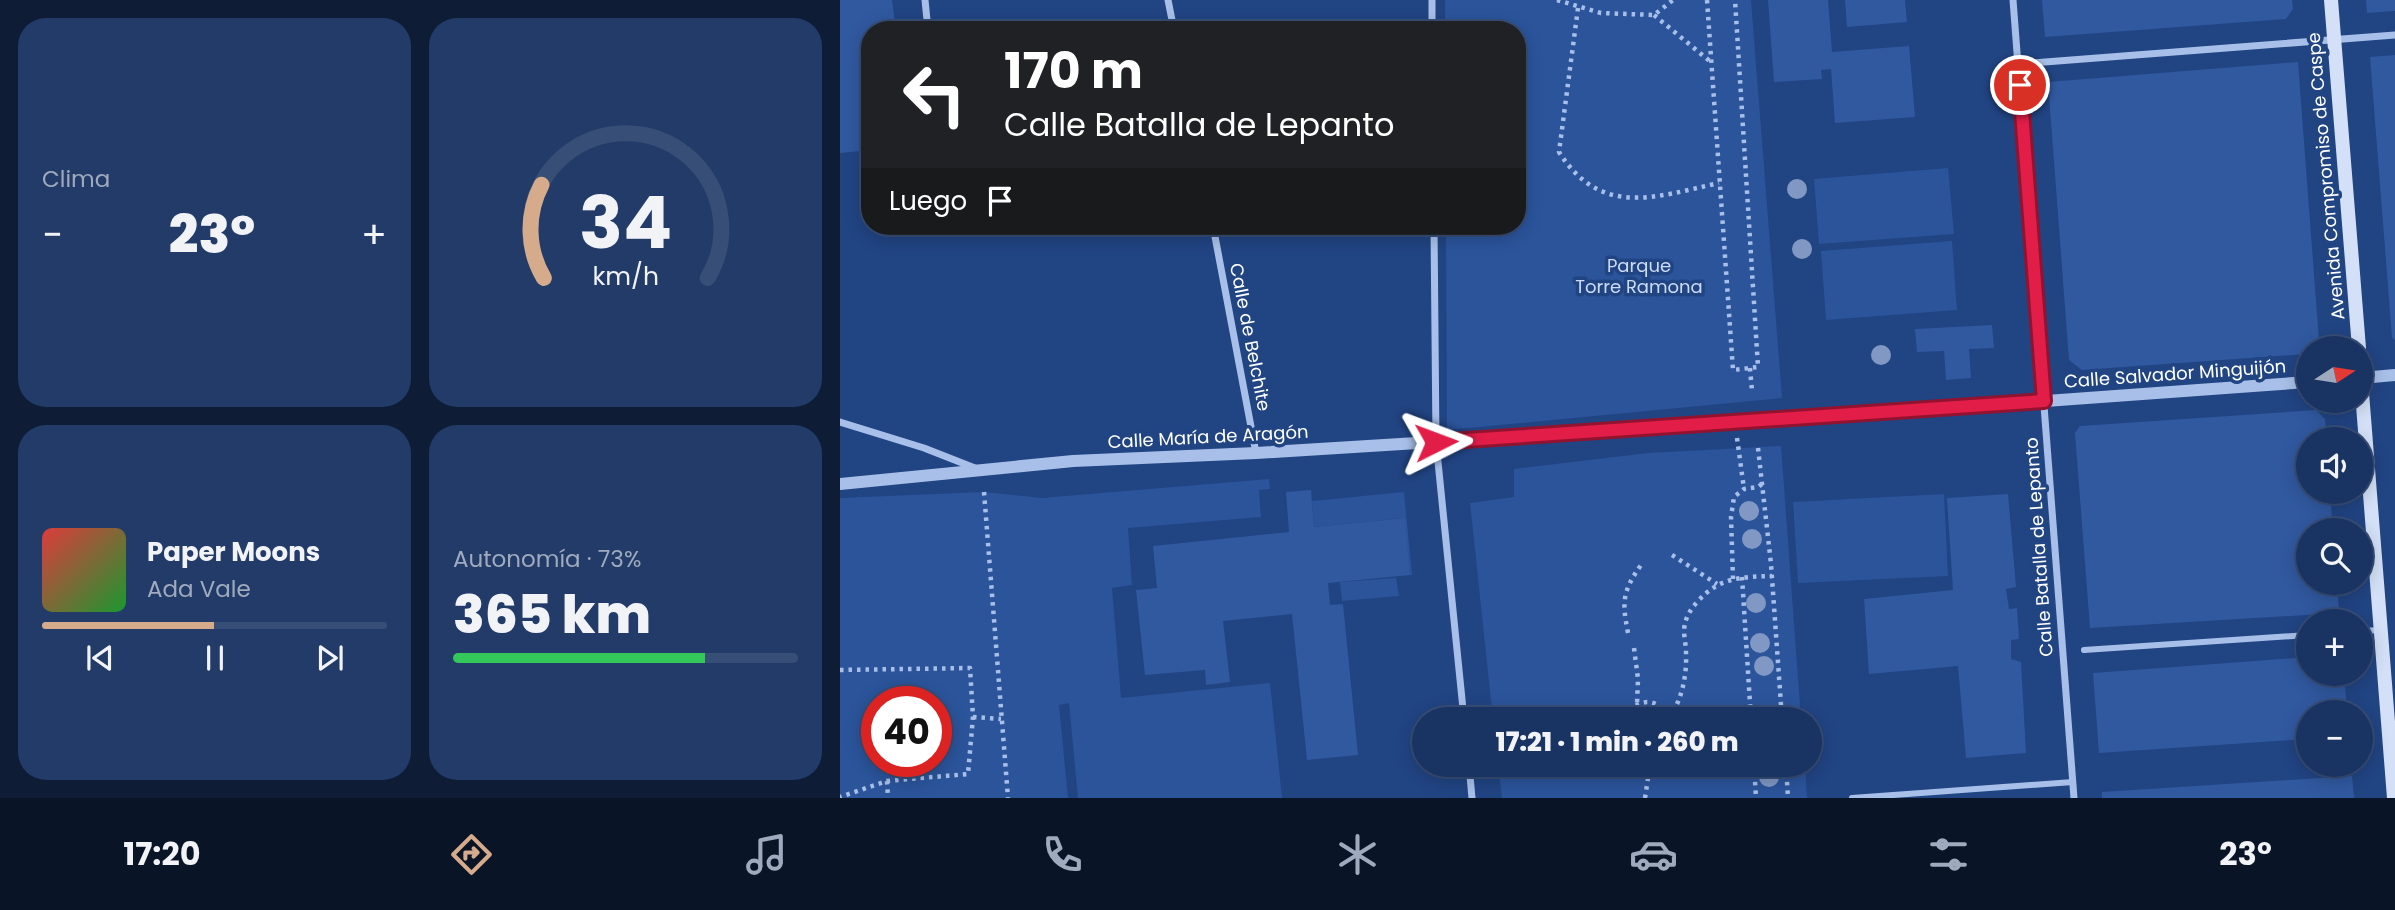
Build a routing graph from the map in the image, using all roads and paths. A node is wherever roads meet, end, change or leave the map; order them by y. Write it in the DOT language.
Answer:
graph roads {
  1 [pos="925,0"];
  2 [pos="1168,0"];
  3 [pos="1432,0"];
  4 [pos="1557,0"];
  5 [pos="1673,0"];
  6 [pos="1707,0"];
  7 [pos="1735,0"];
  8 [pos="2013,0"];
  9 [pos="2331,0"];
  10 [pos="1578,8"];
  11 [pos="1654,15"];
  12 [pos="927,21"];
  13 [pos="1172,21"];
  14 [pos="1432,21"];
  15 [pos="2395,35"];
  16 [pos="2334,39"];
  17 [pos="1712,63"];
  18 [pos="2018,64"];
  19 [pos="1719,183"];
  20 [pos="1215,235"];
  21 [pos="1434,235"];
  22 [pos="2358,336"];
  23 [pos="1750,368"];
  24 [pos="2395,375"];
  25 [pos="2373,378"];
  26 [pos="2296,383"];
  27 [pos="1752,391"];
  28 [pos="2044,401"];
  29 [pos="2364,413"];
  30 [pos="840,422"];
  31 [pos="1436,442"];
  32 [pos="1738,447"];
  33 [pos="1758,448"];
  34 [pos="1256,453"];
  35 [pos="981,470"];
  36 [pos="840,484"];
  37 [pos="1762,484"];
  38 [pos="1744,489"];
  39 [pos="984,492"];
  40 [pos="1672,555"];
  41 [pos="1642,565"];
  42 [pos="1772,576"];
  43 [pos="1742,577"];
  44 [pos="1732,579"];
  45 [pos="1717,584"];
  46 [pos="2373,630"];
  47 [pos="2381,630"];
  48 [pos="1628,634"];
  49 [pos="2296,636"];
  50 [pos="1634,648"];
  51 [pos="2084,650"];
  52 [pos="840,670"];
  53 [pos="1637,704"];
  54 [pos="1463,707"];
  55 [pos="1633,707"];
  56 [pos="1659,707"];
  57 [pos="1676,707"];
  58 [pos="1750,707"];
  59 [pos="1781,707"];
  60 [pos="973,717"];
  61 [pos="1001,719"];
  62 [pos="1470,777"];
  63 [pos="1648,777"];
  64 [pos="1755,777"];
  65 [pos="1787,777"];
  66 [pos="887,781"];
  67 [pos="2073,782"];
  68 [pos="840,797"];
  69 [pos="888,798"];
  70 [pos="1008,798"];
  71 [pos="1472,798"];
  72 [pos="1645,798"];
  73 [pos="1756,798"];
  74 [pos="1788,798"];
  75 [pos="1852,798"];
  76 [pos="2074,798"];
  77 [pos="2394,798"];
  1 -- 12 [label="street"];
  2 -- 13 [label="street"];
  3 -- 14 [label="street"];
  4 -- 10 [label="path"];
  5 -- 11 [label="path"];
  6 -- 17 [label="path"];
  7 -- 23 [label="path"];
  8 -- 18 [label="street, Calle Batalla de Lepanto"];
  9 -- 16 [label="main road, Avenida Compromiso de Caspe"];
  10 -- 11 [label="path"];
  10 -- 19 [label="path"];
  11 -- 17 [label="path"];
  15 -- 16 [label="street"];
  16 -- 18 [label="street"];
  16 -- 22 [label="main road, Avenida Compromiso de Caspe"];
  17 -- 19 [label="path"];
  18 -- 28 [label="street, Calle Batalla de Lepanto"];
  19 -- 23 [label="path"];
  20 -- 34 [label="street, Calle de Belchite"];
  21 -- 31 [label="street"];
  23 -- 27 [label="path"];
  24 -- 25 [label="street"];
  26 -- 28 [label="street, Calle Salvador Minguijón"];
  28 -- 31 [label="street, Calle Salvador Minguijón"];
  28 -- 67 [label="street, Calle Batalla de Lepanto"];
  29 -- 47 [label="main road"];
  30 -- 35 [label="street, Calle María de Aragón"];
  31 -- 34 [label="street, Calle María de Aragón"];
  31 -- 54 [label="street"];
  32 -- 38 [label="path"];
  33 -- 37 [label="path"];
  34 -- 35 [label="street, Calle María de Aragón"];
  35 -- 36 [label="street, Calle María de Aragón"];
  37 -- 38 [label="path"];
  37 -- 42 [label="path"];
  38 -- 44 [label="path"];
  39 -- 61 [label="path"];
  40 -- 45 [label="path"];
  41 -- 48 [label="path"];
  42 -- 43 [label="path"];
  42 -- 59 [label="path"];
  43 -- 44 [label="path"];
  43 -- 58 [label="path"];
  44 -- 45 [label="path"];
  45 -- 57 [label="path"];
  46 -- 47 [label="street"];
  47 -- 77 [label="main road"];
  49 -- 51 [label="street"];
  50 -- 53 [label="path"];
  52 -- 60 [label="path"];
  53 -- 55 [label="path"];
  53 -- 56 [label="path"];
  60 -- 61 [label="path"];
  60 -- 66 [label="path"];
  61 -- 70 [label="path"];
  62 -- 71 [label="street"];
  63 -- 72 [label="path"];
  64 -- 73 [label="path"];
  65 -- 74 [label="path"];
  66 -- 68 [label="path"];
  66 -- 69 [label="path"];
  67 -- 75 [label="street"];
  67 -- 76 [label="street, Calle Batalla de Lepanto"];
}
